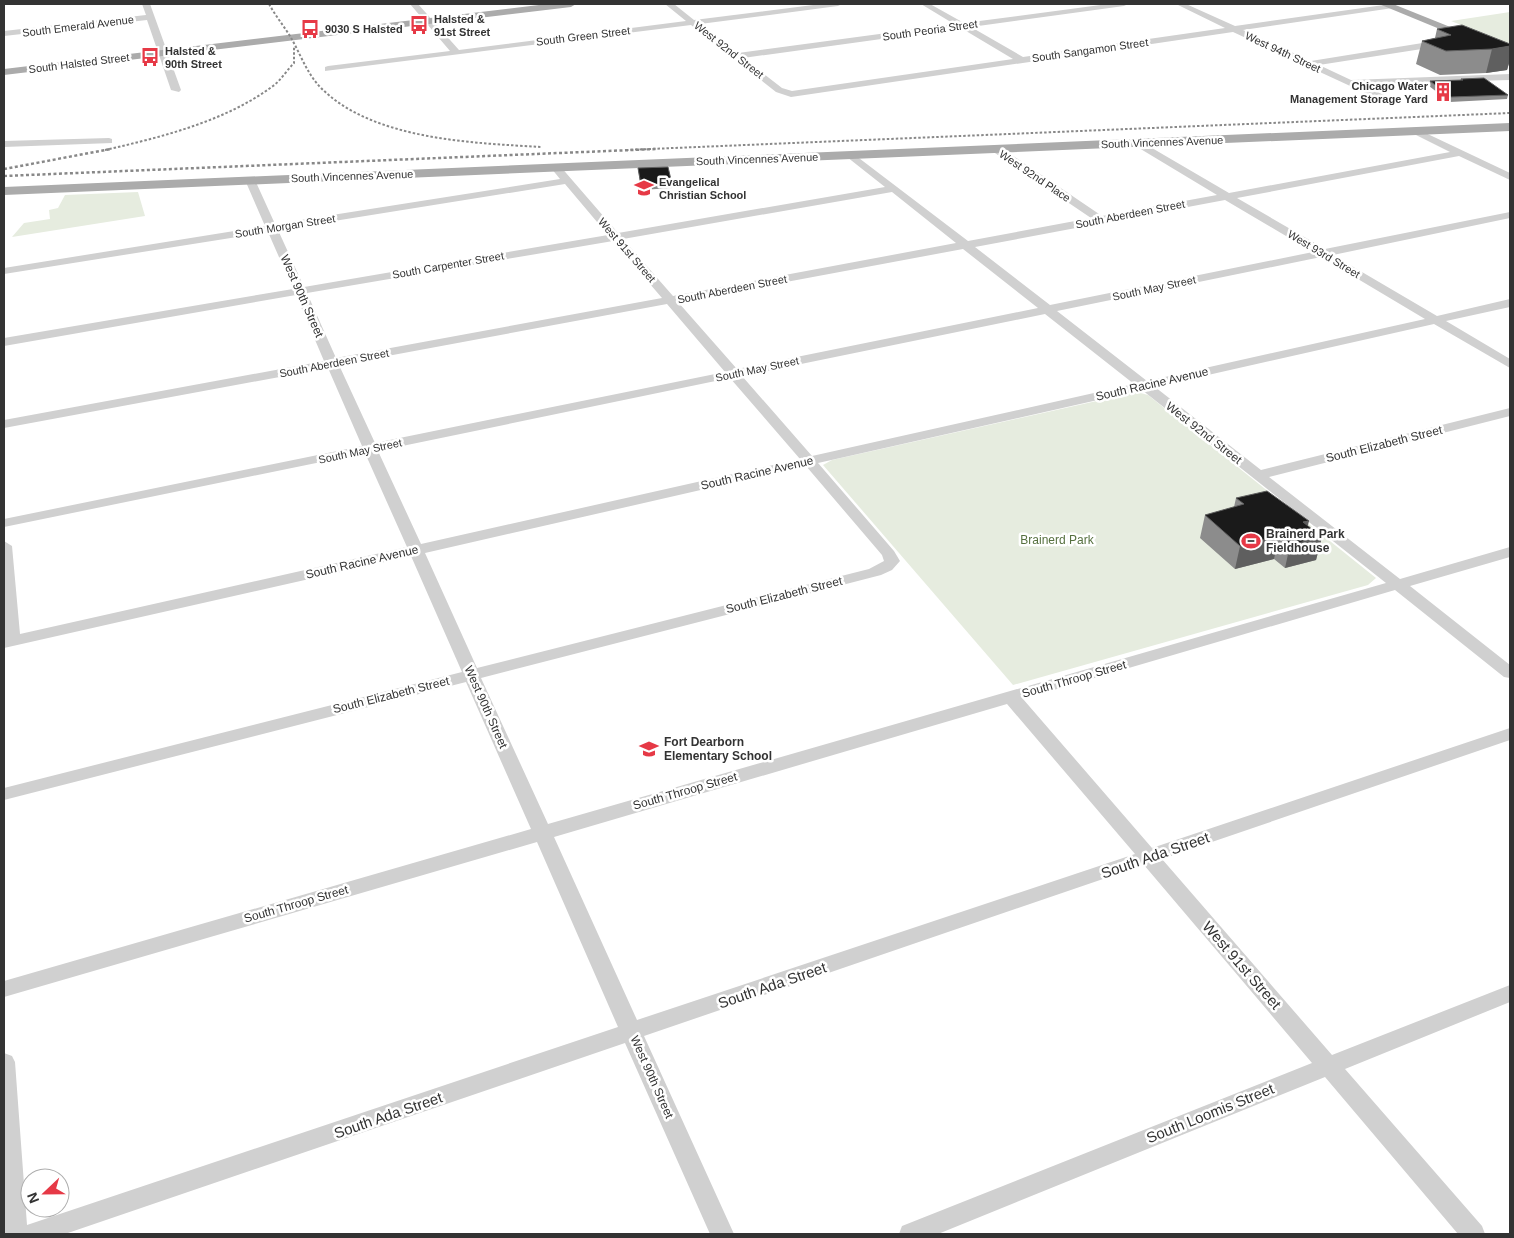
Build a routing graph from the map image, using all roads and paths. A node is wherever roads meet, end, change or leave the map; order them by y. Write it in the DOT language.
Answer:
graph roads {
  1 [pos="146,4"];
  2 [pos="414,4"];
  3 [pos="540,4"];
  4 [pos="570,4"];
  5 [pos="669,4"];
  6 [pos="838,4"];
  7 [pos="925,4"];
  8 [pos="1124,4"];
  9 [pos="1180,4"];
  10 [pos="1390,5"];
  11 [pos="151,18"];
  12 [pos="428,19"];
  13 [pos="694,22"];
  14 [pos="962,26"];
  15 [pos="1234,29"];
  16 [pos="4,34"];
  17 [pos="1476,38"];
  18 [pos="1510,48"];
  19 [pos="164,51"];
  20 [pos="456,52"];
  21 [pos="1510,55"];
  22 [pos="737,56"];
  23 [pos="1022,60"];
  24 [pos="1310,64"];
  25 [pos="4,68"];
  26 [pos="328,69"];
  27 [pos="4,72"];
  28 [pos="1510,76"];
  29 [pos="1349,82"];
  30 [pos="176,90"];
  31 [pos="791,94"];
  32 [pos="1387,100"];
  33 [pos="1510,127"];
  34 [pos="1414,131"];
  35 [pos="109,141"];
  36 [pos="1137,143"];
  37 [pos="4,144"];
  38 [pos="996,149"];
  39 [pos="1460,153"];
  40 [pos="851,155"];
  41 [pos="556,168"];
  42 [pos="1510,177"];
  43 [pos="250,180"];
  44 [pos="567,181"];
  45 [pos="893,189"];
  46 [pos="4,191"];
  47 [pos="1227,196"];
  48 [pos="1510,216"];
  49 [pos="1100,220"];
  50 [pos="272,228"];
  51 [pos="615,236"];
  52 [pos="965,245"];
  53 [pos="1324,254"];
  54 [pos="4,271"];
  55 [pos="300,290"];
  56 [pos="670,300"];
  57 [pos="1510,302"];
  58 [pos="1047,310"];
  59 [pos="1435,320"];
  60 [pos="4,342"];
  61 [pos="332,363"];
  62 [pos="1510,364"];
  63 [pos="734,374"];
  64 [pos="1143,386"];
  65 [pos="1510,412"];
  66 [pos="4,424"];
  67 [pos="370,448"];
  68 [pos="808,461"];
  69 [pos="1258,475"];
  70 [pos="4,524"];
  71 [pos="4,546"];
  72 [pos="416,550"];
  73 [pos="1510,552"];
  74 [pos="892,561"];
  75 [pos="1398,585"];
  76 [pos="8,642"];
  77 [pos="1510,673"];
  78 [pos="472,675"];
  79 [pos="1011,697"];
  80 [pos="1510,734"];
  81 [pos="4,794"];
  82 [pos="542,833"];
  83 [pos="1149,857"];
  84 [pos="4,989"];
  85 [pos="1510,993"];
  86 [pos="632,1032"];
  87 [pos="4,1062"];
  88 [pos="1328,1066"];
  89 [pos="16,1234"];
  90 [pos="32,1234"];
  91 [pos="722,1234"];
  92 [pos="911,1234"];
  93 [pos="1473,1234"];
  1 -- 11 [label="street"];
  2 -- 12 [label="street"];
  3 -- 12 [label="main road, South Halsted Street"];
  4 -- 12 [label="main road, South Halsted Street"];
  5 -- 13 [label="street, West 92nd Street"];
  6 -- 13 [label="street, South Green Street"];
  7 -- 14 [label="street"];
  8 -- 14 [label="street, South Peoria Street"];
  9 -- 15 [label="street, West 94th Street"];
  10 -- 15 [label="street, South Sangamon Street"];
  10 -- 17 [label="main road"];
  11 -- 16 [label="street, South Emerald Avenue"];
  11 -- 19 [label="street"];
  12 -- 19 [label="main road, South Halsted Street"];
  12 -- 20 [label="street"];
  13 -- 20 [label="street, South Green Street"];
  13 -- 22 [label="street, West 92nd Street"];
  14 -- 22 [label="street, South Peoria Street"];
  14 -- 23 [label="street"];
  15 -- 23 [label="street, South Sangamon Street"];
  15 -- 24 [label="street, West 94th Street"];
  17 -- 18 [label="main road"];
  17 -- 21 [label="main road"];
  17 -- 24 [label="street"];
  19 -- 25 [label="main road, South Halsted Street"];
  19 -- 27 [label="main road, South Halsted Street"];
  19 -- 30 [label="street"];
  20 -- 26 [label="street, South Green Street"];
  22 -- 31 [label="street, West 92nd Street"];
  23 -- 31 [label="street, South Sangamon Street"];
  24 -- 29 [label="street, West 94th Street"];
  28 -- 29 [label="street"];
  29 -- 32 [label="street, West 94th Street"];
  33 -- 34 [label="main road, South Vincennes Avenue"];
  34 -- 36 [label="main road, South Vincennes Avenue"];
  34 -- 39 [label="street"];
  35 -- 37 [label="street"];
  36 -- 38 [label="main road, South Vincennes Avenue"];
  36 -- 47 [label="street, West 93rd Street"];
  38 -- 40 [label="main road, South Vincennes Avenue"];
  38 -- 49 [label="street, West 92nd Place"];
  39 -- 42 [label="street"];
  39 -- 47 [label="street, South Aberdeen Street"];
  40 -- 41 [label="main road, South Vincennes Avenue"];
  40 -- 45 [label="street, West 92nd Street"];
  41 -- 43 [label="main road, South Vincennes Avenue"];
  41 -- 44 [label="street, West 91st Street"];
  43 -- 46 [label="main road, South Vincennes Avenue"];
  43 -- 50 [label="street, West 90th Street"];
  44 -- 50 [label="street, South Morgan Street"];
  44 -- 51 [label="street, West 91st Street"];
  45 -- 51 [label="street, South Carpenter Street"];
  45 -- 52 [label="street, West 92nd Street"];
  47 -- 49 [label="street, South Aberdeen Street"];
  47 -- 53 [label="street, West 93rd Street"];
  48 -- 53 [label="street, South May Street"];
  49 -- 52 [label="street, South Aberdeen Street"];
  50 -- 54 [label="street, South Morgan Street"];
  50 -- 55 [label="street, West 90th Street"];
  51 -- 55 [label="street, South Carpenter Street"];
  51 -- 56 [label="street, West 91st Street"];
  52 -- 56 [label="street, South Aberdeen Street"];
  52 -- 58 [label="street, West 92nd Street"];
  53 -- 58 [label="street, South May Street"];
  53 -- 59 [label="street, West 93rd Street"];
  55 -- 60 [label="street, South Carpenter Street"];
  55 -- 61 [label="street, West 90th Street"];
  56 -- 61 [label="street, South Aberdeen Street"];
  56 -- 63 [label="street, West 91st Street"];
  57 -- 59 [label="street, South Racine Avenue"];
  58 -- 63 [label="street, South May Street"];
  58 -- 64 [label="street, West 92nd Street"];
  59 -- 62 [label="street, West 93rd Street"];
  59 -- 64 [label="street, South Racine Avenue"];
  61 -- 66 [label="street, South Aberdeen Street"];
  61 -- 67 [label="street, West 90th Street"];
  63 -- 67 [label="street, South May Street"];
  63 -- 68 [label="street, West 91st Street"];
  64 -- 68 [label="street, South Racine Avenue"];
  64 -- 69 [label="street, West 92nd Street"];
  65 -- 69 [label="street, South Elizabeth Street"];
  67 -- 70 [label="street, South May Street"];
  67 -- 72 [label="street, West 90th Street"];
  68 -- 72 [label="street, South Racine Avenue"];
  68 -- 74 [label="street, West 91st Street"];
  69 -- 75 [label="street, West 92nd Street"];
  71 -- 76 [label="street"];
  72 -- 76 [label="street, South Racine Avenue"];
  72 -- 78 [label="street, West 90th Street"];
  73 -- 75 [label="street, South Throop Street"];
  74 -- 78 [label="street, South Elizabeth Street"];
  75 -- 77 [label="street, West 92nd Street"];
  75 -- 79 [label="street, South Throop Street"];
  78 -- 81 [label="street, South Elizabeth Street"];
  78 -- 82 [label="street, West 90th Street"];
  79 -- 82 [label="street, South Throop Street"];
  79 -- 83 [label="street, West 91st Street"];
  80 -- 83 [label="street, South Ada Street"];
  82 -- 84 [label="street, South Throop Street"];
  82 -- 86 [label="street, West 90th Street"];
  83 -- 86 [label="street, South Ada Street"];
  83 -- 88 [label="street, West 91st Street"];
  85 -- 88 [label="street, South Loomis Street"];
  86 -- 90 [label="street, South Ada Street"];
  86 -- 91 [label="street, West 90th Street"];
  87 -- 89 [label="street"];
  88 -- 92 [label="street, South Loomis Street"];
  88 -- 93 [label="street, West 91st Street"];
}
